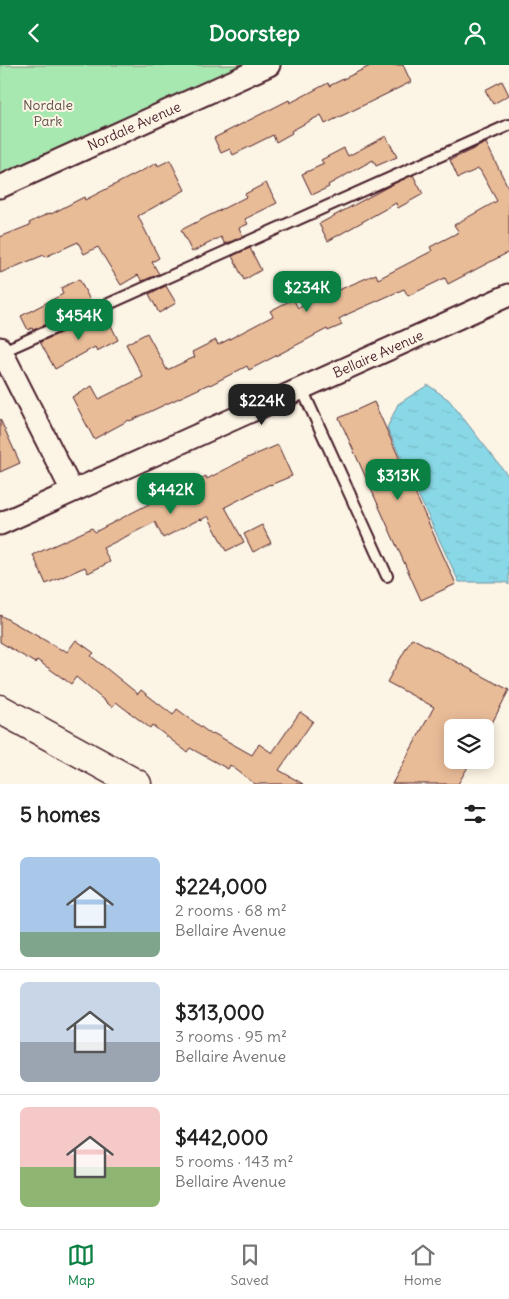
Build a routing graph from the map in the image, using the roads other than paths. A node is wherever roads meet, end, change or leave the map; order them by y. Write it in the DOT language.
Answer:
graph roads {
  1 [pos="269,65"];
  2 [pos="509,125"];
  3 [pos="0,187"];
  4 [pos="509,295"];
  5 [pos="1,351"];
  6 [pos="302,389"];
  7 [pos="72,491"];
  8 [pos="0,524"];
  9 [pos="387,576"];
  10 [pos="0,709"];
  11 [pos="137,784"];
  1 -- 3 [label="street, Nordale Avenue"];
  2 -- 5 [label="lane"];
  4 -- 6 [label="street, Bellaire Avenue"];
  5 -- 7 [label="street"];
  6 -- 7 [label="street, Bellaire Avenue"];
  6 -- 9 [label="lane"];
  7 -- 8 [label="street, Bellaire Avenue"];
  10 -- 11 [label="main road"];
}
